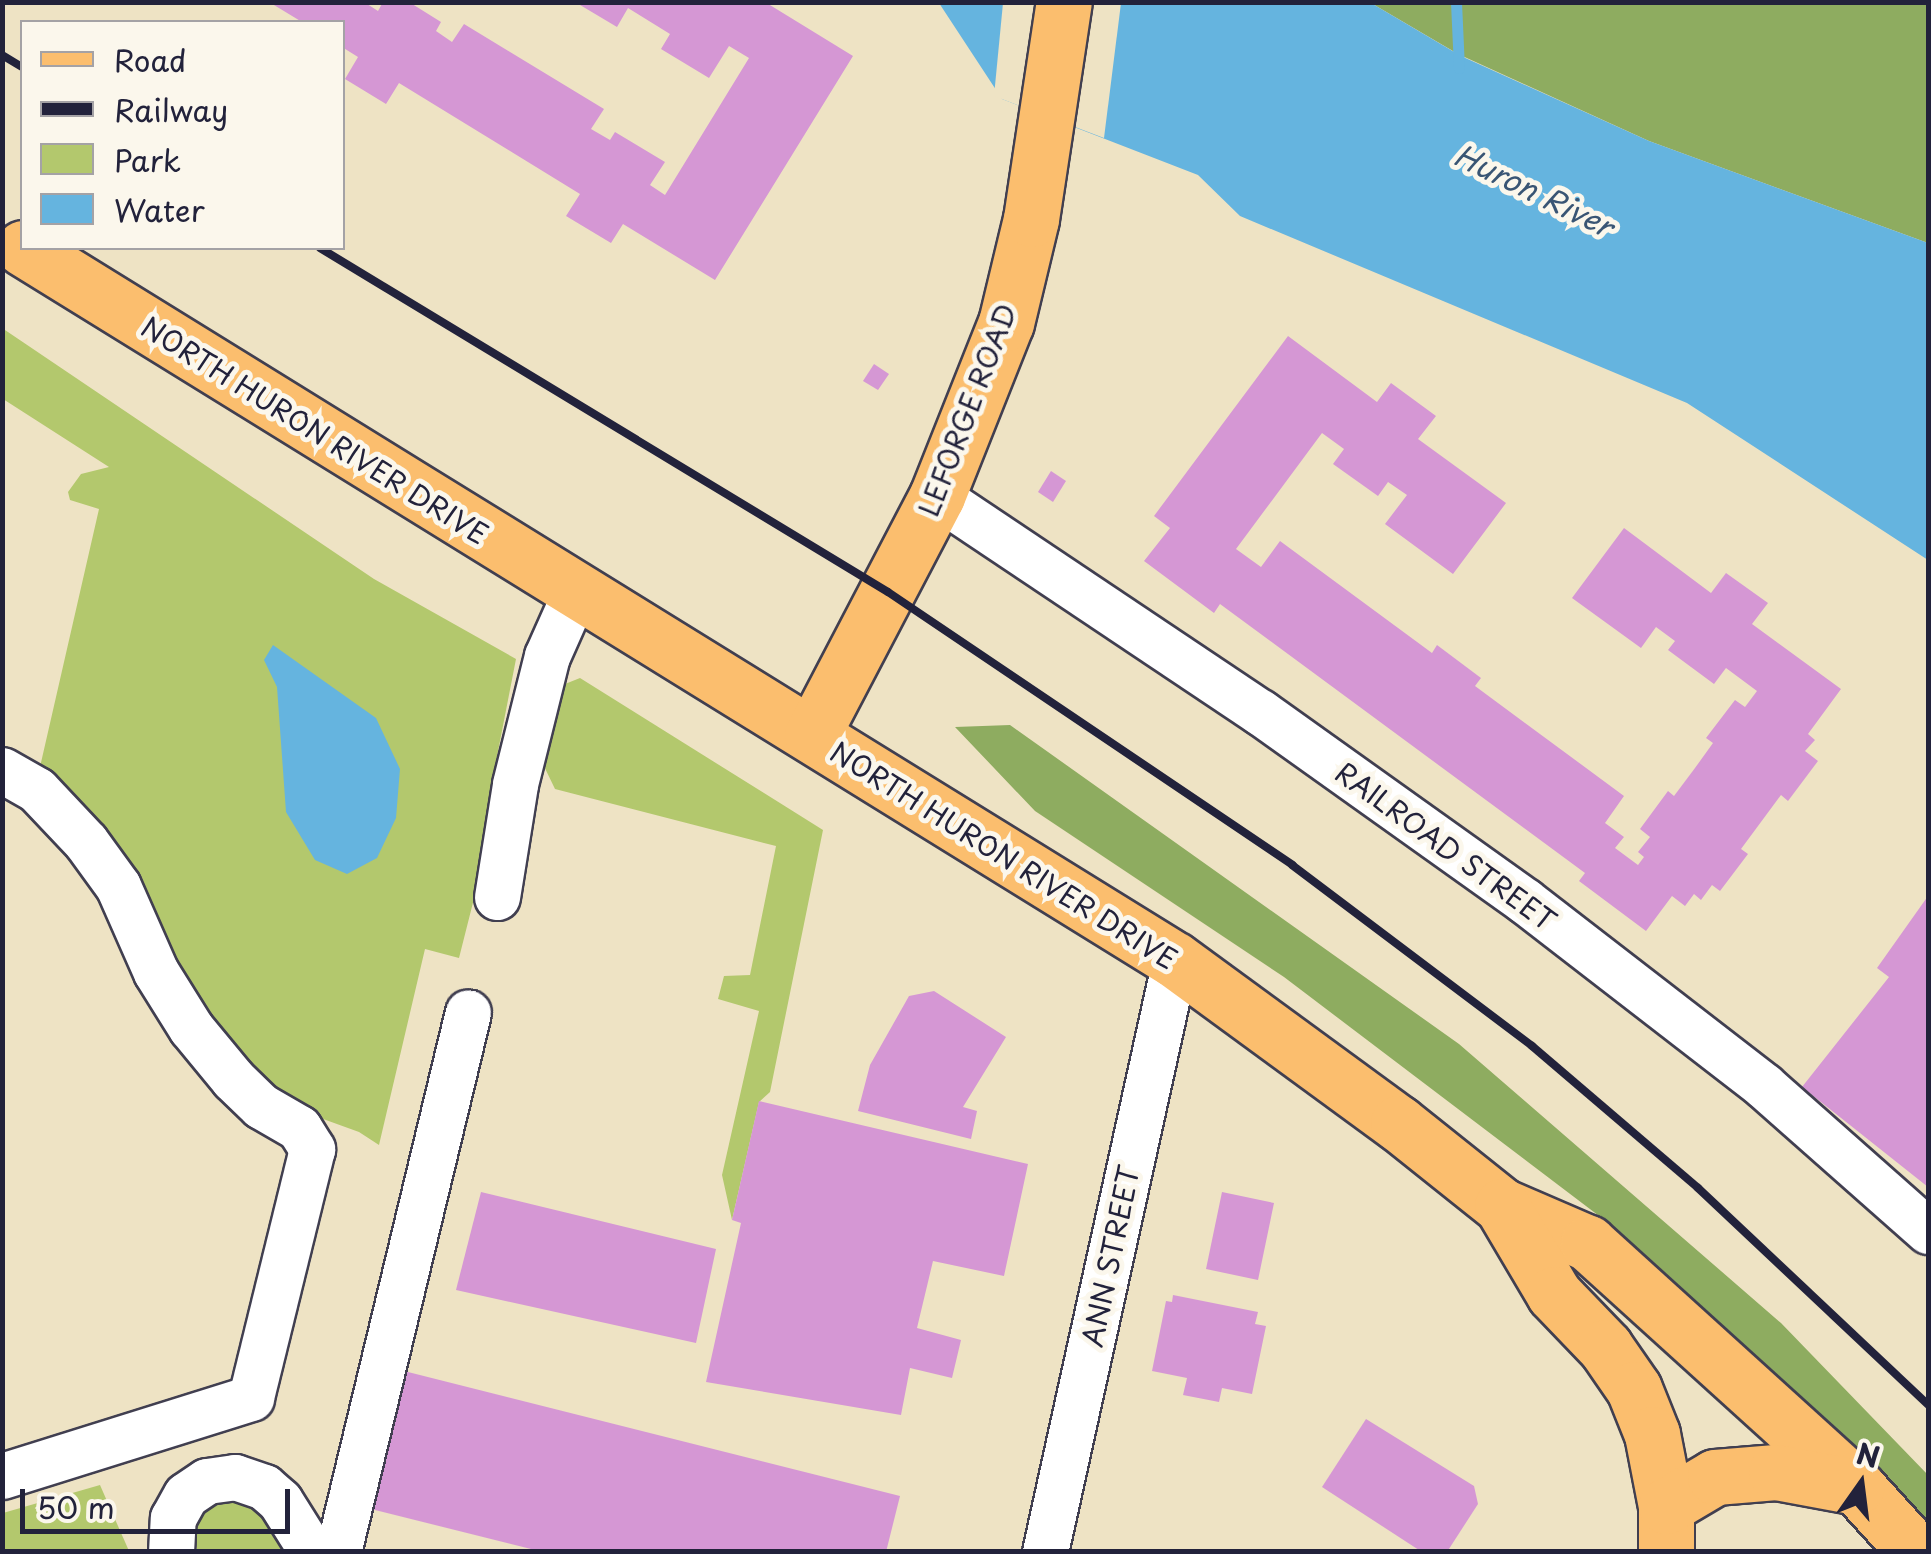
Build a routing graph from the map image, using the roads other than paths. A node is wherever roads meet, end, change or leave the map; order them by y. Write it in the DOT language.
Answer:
graph roads {
  1 [pos="1064,2"];
  2 [pos="28,250"];
  3 [pos="937,496"];
  4 [pos="575,592"];
  5 [pos="812,735"];
  6 [pos="2,770"];
  7 [pos="497,897"];
  8 [pos="1174,960"];
  9 [pos="468,1012"];
  10 [pos="1502,1206"];
  11 [pos="1928,1231"];
  12 [pos="174,1420"];
  13 [pos="2,1476"];
  14 [pos="207,1481"];
  15 [pos="1857,1487"];
  16 [pos="1666,1529"];
  17 [pos="170,1552"];
  18 [pos="312,1552"];
  19 [pos="338,1552"];
  20 [pos="1045,1552"];
  21 [pos="1916,1552"];
  1 -- 3 [label="main road, LEFORGE ROAD"];
  2 -- 4 [label="main road, NORTH HURON RIVER DRIVE"];
  3 -- 5 [label="main road, LEFORGE ROAD"];
  3 -- 11 [label="street, RAILROAD STREET"];
  4 -- 5 [label="main road, NORTH HURON RIVER DRIVE"];
  4 -- 7 [label="street"];
  5 -- 8 [label="main road, NORTH HURON RIVER DRIVE"];
  6 -- 12 [label="street"];
  8 -- 10 [label="main road, NORTH HURON RIVER DRIVE"];
  8 -- 20 [label="street, ANN STREET"];
  9 -- 19 [label="street"];
  10 -- 15 [label="main road, NORTH HURON RIVER DRIVE"];
  10 -- 16 [label="main road"];
  12 -- 13 [label="street"];
  12 -- 14 [label="street"];
  14 -- 17 [label="street"];
  14 -- 18 [label="street"];
  15 -- 16 [label="main road"];
  15 -- 21 [label="main road, NORTH HURON RIVER DRIVE"];
}
